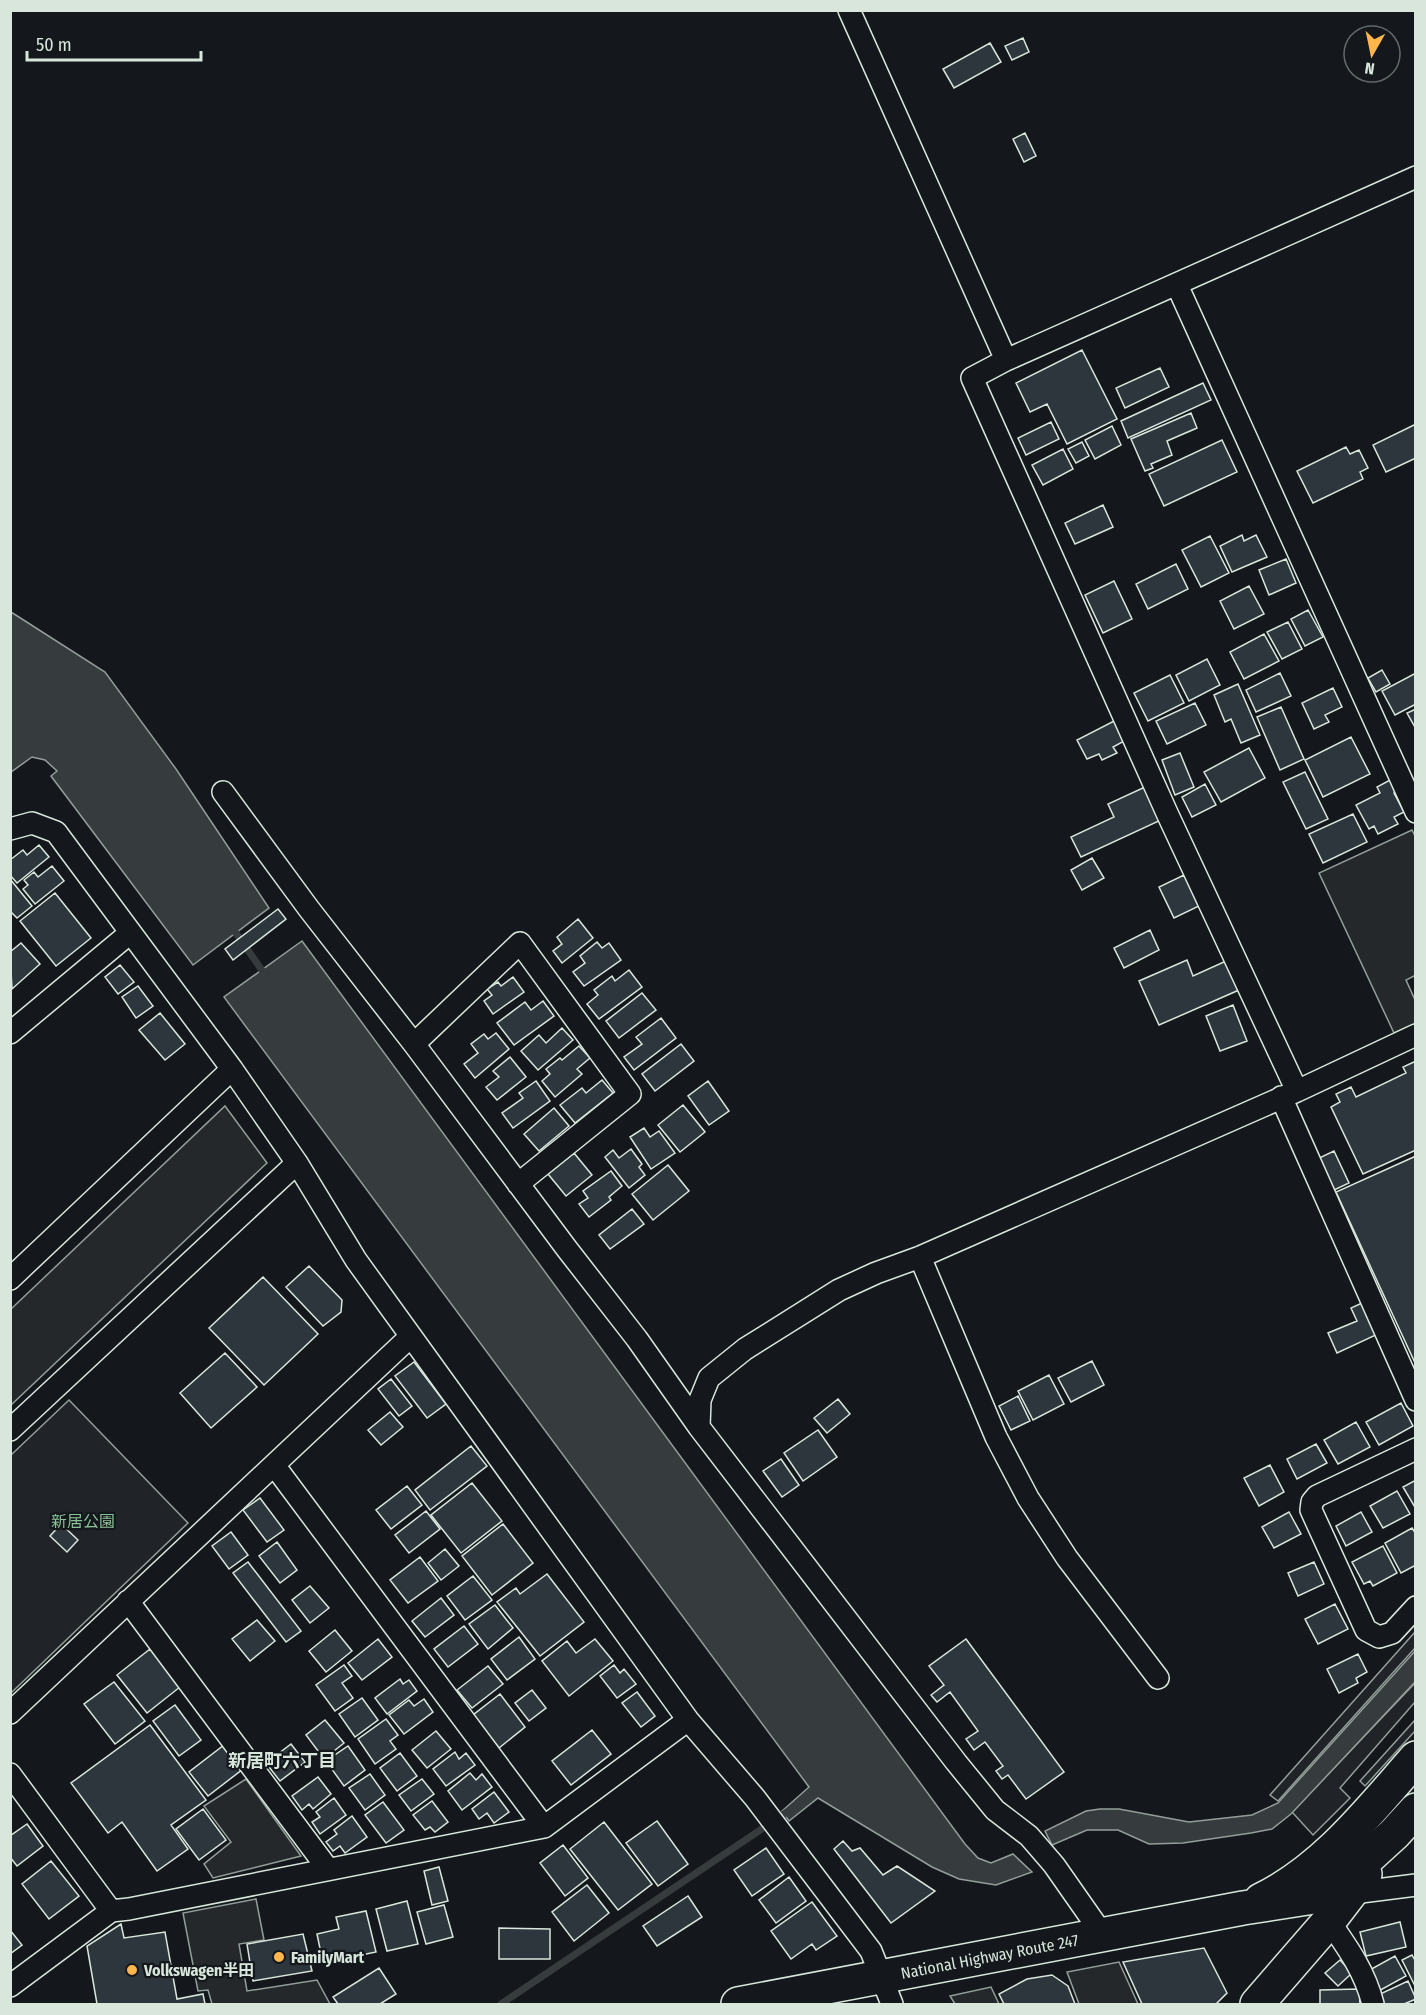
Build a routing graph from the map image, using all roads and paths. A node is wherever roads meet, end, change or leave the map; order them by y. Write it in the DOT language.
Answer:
graph roads {
  1 [pos="849,10"];
  2 [pos="1416,177"];
  3 [pos="1177,285"];
  4 [pos="1006,360"];
  5 [pos="223,792"];
  6 [pos="1416,812"];
  7 [pos="10,829"];
  8 [pos="130,933"];
  9 [pos="10,1033"];
  10 [pos="1416,1035"];
  11 [pos="414,1044"];
  12 [pos="232,1069"];
  13 [pos="1289,1094"];
  14 [pos="297,1163"];
  15 [pos="518,1184"];
  16 [pos="920,1257"];
  17 [pos="10,1279"];
  18 [pos="410,1337"];
  19 [pos="1416,1400"];
  20 [pos="699,1427"];
  21 [pos="10,1430"];
  22 [pos="1416,1449"];
  23 [pos="274,1465"];
  24 [pos="128,1601"];
  25 [pos="1416,1607"];
  26 [pos="1158,1678"];
  27 [pos="10,1713"];
  28 [pos="687,1720"];
  29 [pos="1416,1758"];
  30 [pos="10,1774"];
  31 [pos="1416,1810"];
  32 [pos="1370,1811"];
  33 [pos="544,1827"];
  34 [pos="1394,1834"];
  35 [pos="328,1869"];
  36 [pos="1416,1885"];
  37 [pos="1350,1894"];
  38 [pos="1243,1908"];
  39 [pos="1322,1909"];
  40 [pos="111,1911"];
  41 [pos="1103,1935"];
  42 [pos="10,1986"];
  43 [pos="887,1990"];
  44 [pos="738,2004"];
  45 [pos="1257,2004"];
  46 [pos="1373,2004"];
  1 -- 4 [label="street"];
  2 -- 3 [label="street"];
  3 -- 4 [label="street"];
  3 -- 6 [label="street"];
  4 -- 13 [label="street"];
  5 -- 11 [label="street"];
  7 -- 8 [label="street"];
  8 -- 9 [label="street"];
  8 -- 12 [label="street"];
  10 -- 13 [label="street"];
  11 -- 15 [label="street"];
  11 -- 15 [label="street"];
  12 -- 14 [label="street"];
  12 -- 17 [label="street"];
  13 -- 16 [label="street"];
  13 -- 19 [label="street"];
  14 -- 18 [label="street"];
  14 -- 21 [label="street"];
  15 -- 20 [label="street"];
  16 -- 20 [label="street"];
  16 -- 26 [label="street"];
  18 -- 23 [label="street"];
  18 -- 28 [label="street"];
  20 -- 41 [label="street"];
  22 -- 25 [label="street"];
  23 -- 24 [label="street"];
  23 -- 33 [label="street"];
  24 -- 27 [label="street"];
  24 -- 35 [label="street"];
  28 -- 33 [label="street"];
  28 -- 43 [label="street"];
  29 -- 32 [label="highway, National Highway Route 247"];
  30 -- 40 [label="street"];
  31 -- 34 [label="highway, National Highway Route 247"];
  32 -- 38 [label="highway, National Highway Route 247"];
  32 -- 39 [label="highway"];
  33 -- 35 [label="street"];
  34 -- 37 [label="highway"];
  34 -- 39 [label="highway, National Highway Route 247"];
  35 -- 40 [label="street"];
  36 -- 37 [label="street"];
  37 -- 39 [label="highway"];
  38 -- 39 [label="highway, National Highway Route 247"];
  38 -- 41 [label="highway, National Highway Route 247"];
  39 -- 45 [label="highway"];
  39 -- 46 [label="street"];
  40 -- 42 [label="street"];
  41 -- 43 [label="highway, National Highway Route 247"];
  43 -- 44 [label="highway, National Highway Route 247"];
}
